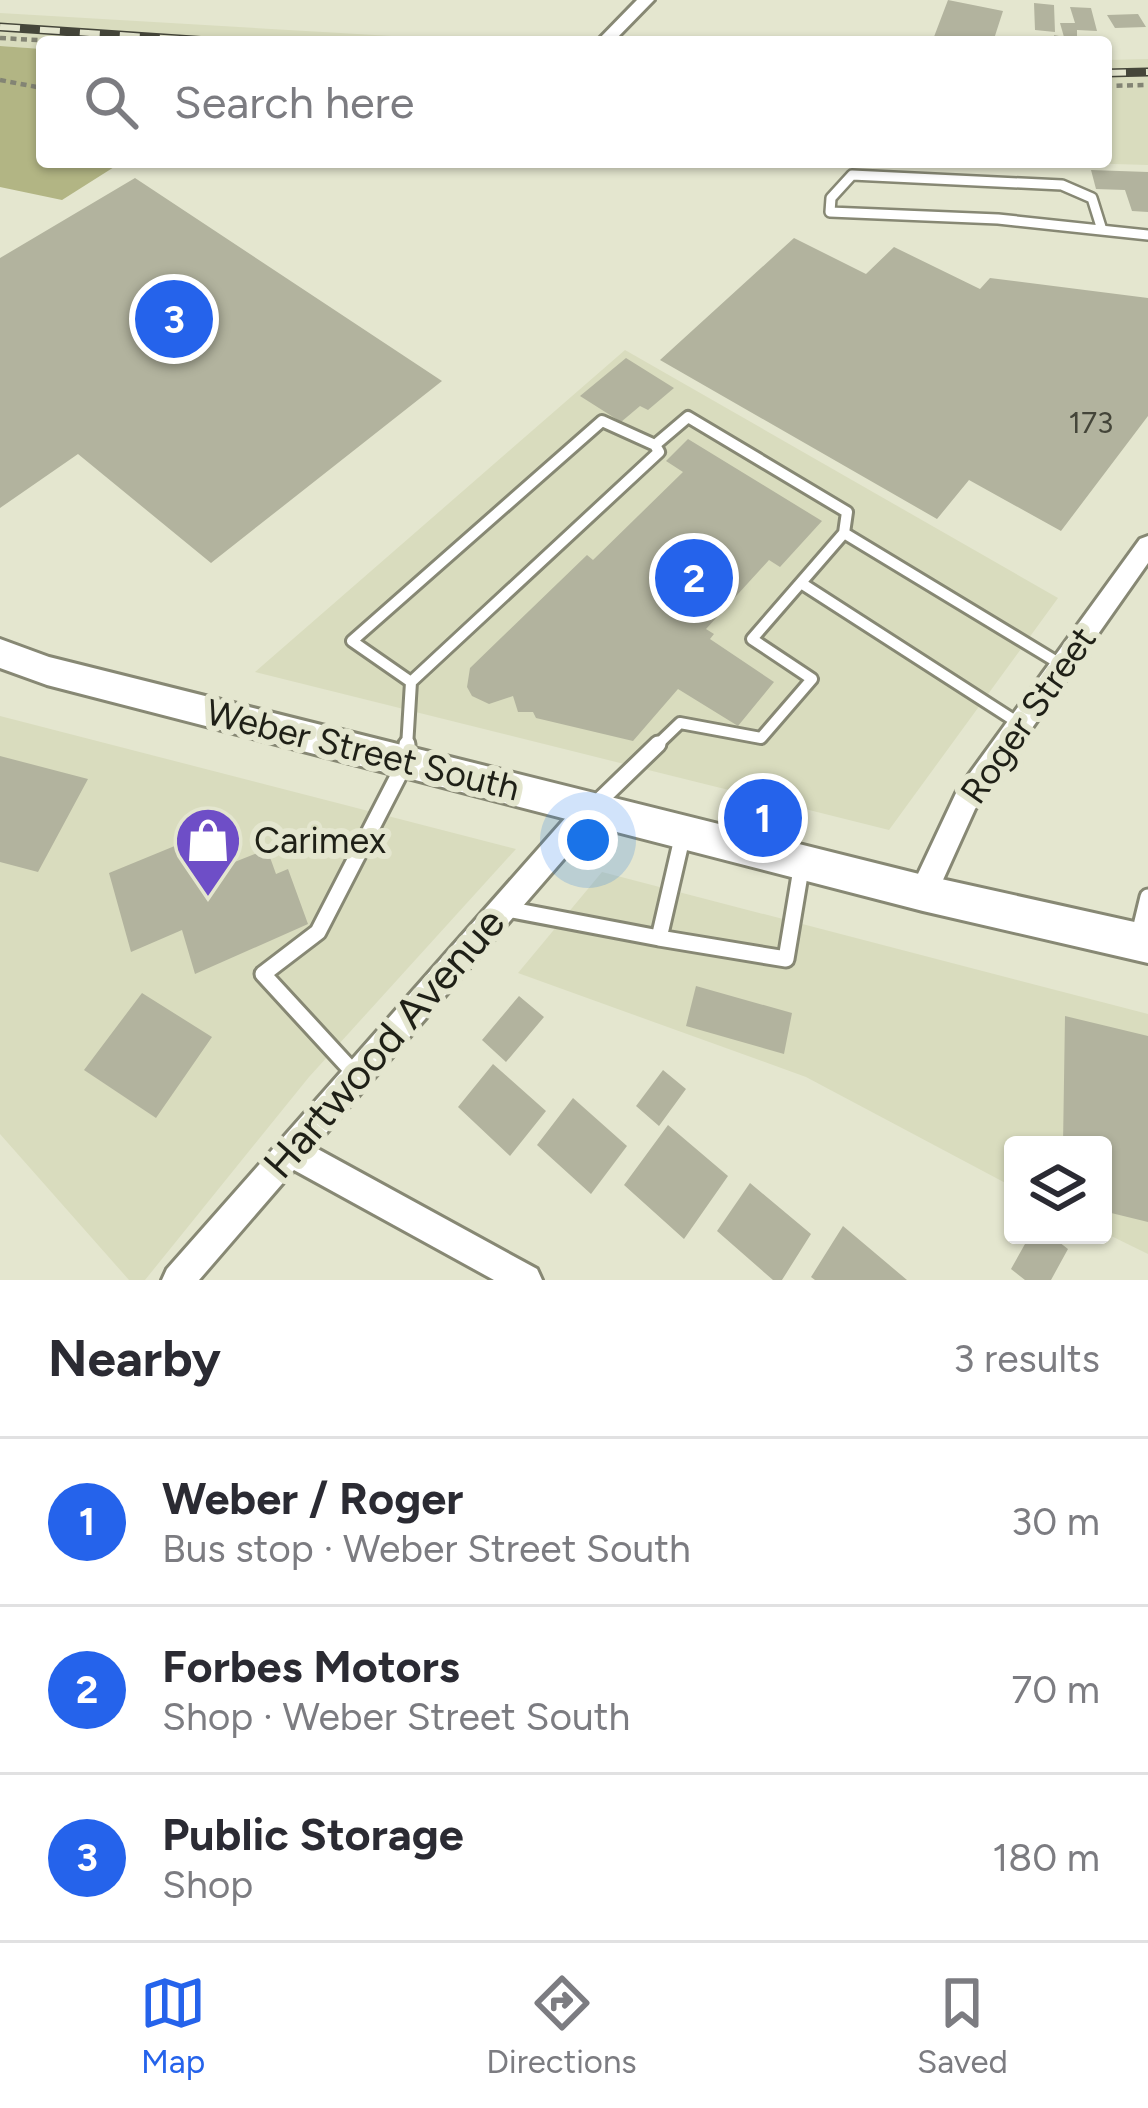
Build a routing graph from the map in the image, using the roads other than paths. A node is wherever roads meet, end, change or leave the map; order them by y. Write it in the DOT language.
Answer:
graph roads {
  1 [pos="646,0"];
  2 [pos="610,36"];
  3 [pos="1102,230"];
  4 [pos="1148,235"];
  5 [pos="655,445"];
  6 [pos="844,533"];
  7 [pos="1148,544"];
  8 [pos="800,584"];
  9 [pos="0,652"];
  10 [pos="1062,665"];
  11 [pos="411,682"];
  12 [pos="1021,724"];
  13 [pos="406,761"];
  14 [pos="592,807"];
  15 [pos="684,831"];
  16 [pos="802,861"];
  17 [pos="923,893"];
  18 [pos="1148,897"];
  19 [pos="501,907"];
  20 [pos="659,938"];
  21 [pos="1143,943"];
  22 [pos="356,1075"];
  23 [pos="290,1150"];
  24 [pos="178,1280"];
  25 [pos="526,1280"];
  1 -- 2 [label="street"];
  3 -- 3 [label="lane"];
  3 -- 4 [label="lane"];
  5 -- 6 [label="lane"];
  5 -- 11 [label="lane"];
  5 -- 11 [label="lane"];
  6 -- 8 [label="lane"];
  6 -- 10 [label="lane"];
  7 -- 10 [label="street, Roger Street"];
  8 -- 12 [label="lane"];
  8 -- 14 [label="lane"];
  9 -- 13 [label="main road, Weber Street South"];
  10 -- 12 [label="street, Roger Street"];
  11 -- 13 [label="lane"];
  12 -- 17 [label="street, Roger Street"];
  13 -- 14 [label="main road, Weber Street South"];
  13 -- 22 [label="lane"];
  14 -- 15 [label="main road, Weber Street South"];
  14 -- 19 [label="street, Hartwood Avenue"];
  15 -- 16 [label="main road, Weber Street South"];
  15 -- 20 [label="lane"];
  16 -- 17 [label="main road, Weber Street South"];
  16 -- 20 [label="lane"];
  17 -- 21 [label="main road, Weber Street South"];
  18 -- 21 [label="lane"];
  19 -- 20 [label="lane"];
  19 -- 22 [label="street, Hartwood Avenue"];
  22 -- 23 [label="street, Hartwood Avenue"];
  23 -- 24 [label="street, Hartwood Avenue"];
  23 -- 25 [label="street"];
}
